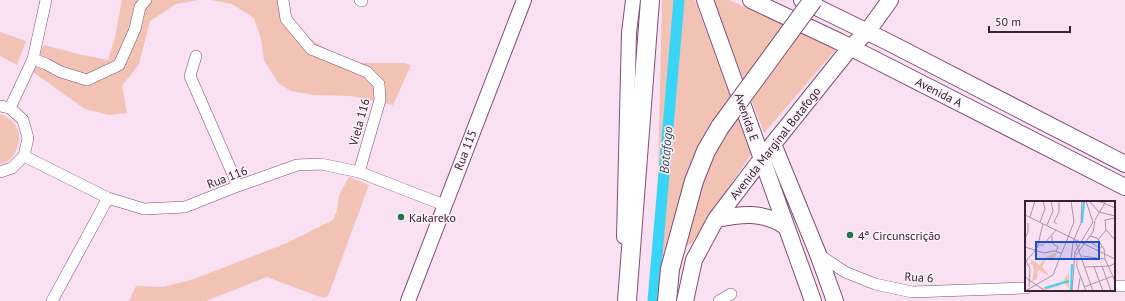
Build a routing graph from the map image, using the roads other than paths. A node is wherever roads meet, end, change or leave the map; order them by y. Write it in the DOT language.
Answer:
graph roads {
  1 [pos="46,0"];
  2 [pos="146,0"];
  3 [pos="283,0"];
  4 [pos="524,0"];
  5 [pos="633,0"];
  6 [pos="650,0"];
  7 [pos="706,0"];
  8 [pos="751,0"];
  9 [pos="802,0"];
  10 [pos="813,0"];
  11 [pos="890,0"];
  12 [pos="867,32"];
  13 [pos="850,48"];
  14 [pos="196,56"];
  15 [pos="33,59"];
  16 [pos="5,107"];
  17 [pos="773,144"];
  18 [pos="24,156"];
  19 [pos="762,159"];
  20 [pos="1125,164"];
  21 [pos="0,172"];
  22 [pos="359,172"];
  23 [pos="238,186"];
  24 [pos="1125,187"];
  25 [pos="108,198"];
  26 [pos="444,205"];
  27 [pos="716,219"];
  28 [pos="785,226"];
  29 [pos="818,254"];
  30 [pos="1025,288"];
  31 [pos="731,294"];
  32 [pos="52,301"];
  33 [pos="408,301"];
  34 [pos="622,301"];
  35 [pos="626,301"];
  36 [pos="667,301"];
  37 [pos="684,301"];
  38 [pos="719,301"];
  39 [pos="812,301"];
  40 [pos="834,301"];
  1 -- 15 [label="street"];
  2 -- 15 [label="street"];
  3 -- 22 [label="street, Viela 116"];
  4 -- 26 [label="street, Rua 115"];
  5 -- 34 [label="street"];
  6 -- 35 [label="main road"];
  7 -- 19 [label="main road, Avenida E"];
  8 -- 13 [label="main road, Avenida A"];
  9 -- 12 [label="main road, Avenida A"];
  10 -- 36 [label="main road, bridge"];
  11 -- 12 [label="main road, Avenida Marginal Botafogo"];
  12 -- 13 [label="main road, Avenida Marginal Botafogo"];
  12 -- 20 [label="main road, Avenida A"];
  13 -- 17 [label="main road, Avenida Marginal Botafogo"];
  13 -- 24 [label="main road, Avenida A"];
  14 -- 23 [label="street"];
  15 -- 16 [label="street"];
  16 -- 18 [label="street"];
  17 -- 19 [label="main road, Avenida Marginal Botafogo"];
  17 -- 29 [label="main road, Avenida E"];
  18 -- 21 [label="street"];
  18 -- 25 [label="street, Rua 116"];
  19 -- 27 [label="main road, Avenida Marginal Botafogo"];
  19 -- 28 [label="main road, Avenida E"];
  22 -- 23 [label="street, Rua 116"];
  22 -- 26 [label="street, Rua 116"];
  23 -- 25 [label="street, Rua 116"];
  25 -- 32 [label="street"];
  26 -- 33 [label="street, Rua 115"];
  27 -- 28 [label="main road"];
  27 -- 37 [label="main road, Avenida Marginal Botafogo"];
  28 -- 39 [label="main road, Avenida E"];
  29 -- 30 [label="street, Rua 6"];
  29 -- 40 [label="main road, Avenida E"];
  31 -- 38 [label="street"];
}
